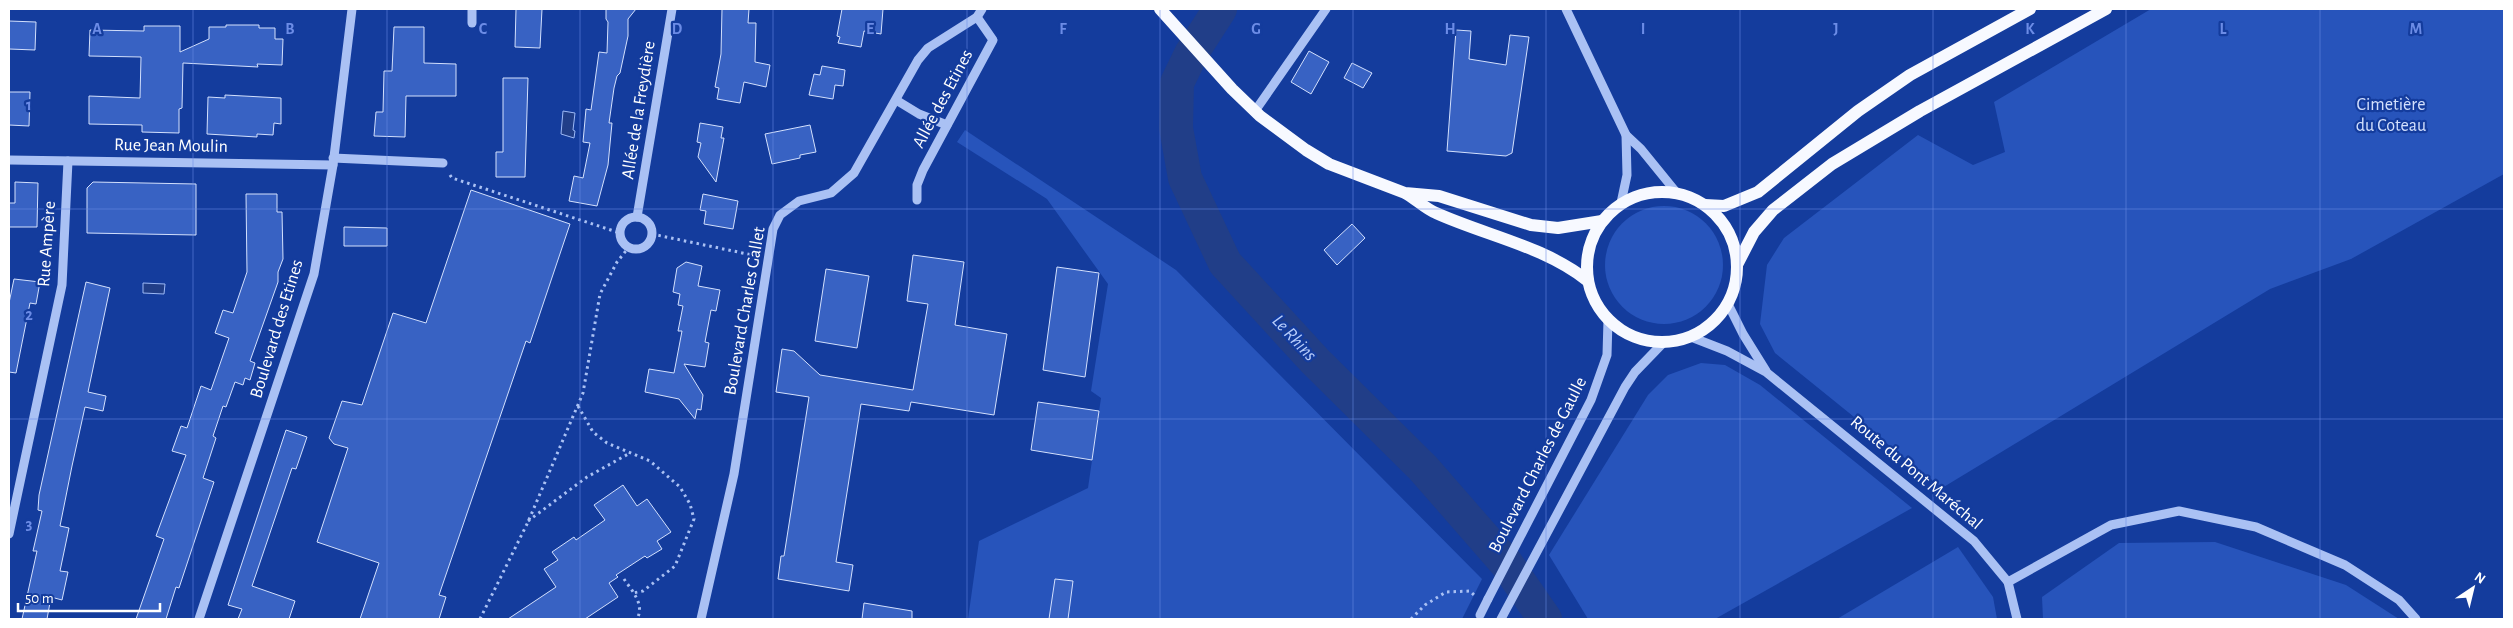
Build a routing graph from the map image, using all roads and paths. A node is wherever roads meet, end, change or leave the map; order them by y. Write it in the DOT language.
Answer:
graph roads {
  1 [pos="352,9"];
  2 [pos="472,9"];
  3 [pos="672,9"];
  4 [pos="982,9"];
  5 [pos="1160,9"];
  6 [pos="1326,9"];
  7 [pos="1566,9"];
  8 [pos="2030,9"];
  9 [pos="2106,9"];
  10 [pos="977,17"];
  11 [pos="472,22"];
  12 [pos="896,100"];
  13 [pos="1255,111"];
  14 [pos="947,125"];
  15 [pos="1626,135"];
  16 [pos="9,160"];
  17 [pos="68,161"];
  18 [pos="333,162"];
  19 [pos="442,164"];
  20 [pos="1676,192"];
  21 [pos="1405,193"];
  22 [pos="917,200"];
  23 [pos="1621,203"];
  24 [pos="1705,205"];
  25 [pos="638,217"];
  26 [pos="1602,221"];
  27 [pos="620,233"];
  28 [pos="652,234"];
  29 [pos="629,247"];
  30 [pos="768,259"];
  31 [pos="1738,263"];
  32 [pos="1588,281"];
  33 [pos="1728,304"];
  34 [pos="1608,320"];
  35 [pos="1691,337"];
  36 [pos="1663,343"];
  37 [pos="1766,372"];
  38 [pos="578,405"];
  39 [pos="630,453"];
  40 [pos="528,522"];
  41 [pos="9,534"];
  42 [pos="624,578"];
  43 [pos="2008,582"];
  44 [pos="633,593"];
  45 [pos="1481,602"];
  46 [pos="1479,617"];
  47 [pos="199,619"];
  48 [pos="480,619"];
  49 [pos="636,619"];
  50 [pos="701,619"];
  51 [pos="1411,619"];
  52 [pos="1501,619"];
  53 [pos="2017,619"];
  54 [pos="2416,619"];
  1 -- 18 [label="street, Boulevard des Etines"];
  2 -- 11 [label="street"];
  3 -- 25 [label="street, Allée de la Freydière"];
  4 -- 10 [label="street, Boulevard Charles Gallet"];
  5 -- 13 [label="main road"];
  6 -- 13 [label="street"];
  7 -- 15 [label="street"];
  8 -- 24 [label="main road"];
  9 -- 31 [label="main road"];
  10 -- 12 [label="street, Boulevard Charles Gallet"];
  10 -- 14 [label="street, Allée des Etines"];
  12 -- 14 [label="street"];
  12 -- 30 [label="street, Boulevard Charles Gallet"];
  13 -- 21 [label="main road"];
  14 -- 22 [label="street, Allée des Etines"];
  15 -- 20 [label="street"];
  15 -- 23 [label="street"];
  16 -- 17 [label="street, Rue Jean Moulin"];
  17 -- 18 [label="street, Rue Jean Moulin"];
  17 -- 41 [label="street, Rue Ampère"];
  18 -- 19 [label="street, Rue Jean Moulin"];
  18 -- 47 [label="street, Boulevard des Etines"];
  19 -- 27 [label="path"];
  20 -- 23 [label="main road"];
  20 -- 24 [label="main road"];
  21 -- 26 [label="main road"];
  21 -- 32 [label="main road"];
  23 -- 26 [label="main road"];
  24 -- 31 [label="main road"];
  25 -- 27 [label="street"];
  25 -- 28 [label="street"];
  26 -- 32 [label="main road"];
  27 -- 29 [label="street"];
  28 -- 29 [label="street"];
  28 -- 30 [label="path"];
  29 -- 38 [label="path"];
  30 -- 50 [label="street, Boulevard Charles Gallet"];
  31 -- 33 [label="main road"];
  32 -- 34 [label="main road"];
  33 -- 35 [label="main road"];
  33 -- 37 [label="street, Route du Pont Maréchal"];
  34 -- 36 [label="main road"];
  34 -- 46 [label="street, Boulevard Charles de Gaulle, bridge"];
  35 -- 36 [label="main road"];
  35 -- 37 [label="street, Route du Pont Maréchal"];
  36 -- 52 [label="street"];
  37 -- 43 [label="street, Route du Pont Maréchal"];
  38 -- 39 [label="path"];
  38 -- 40 [label="path"];
  39 -- 40 [label="path"];
  39 -- 44 [label="path"];
  40 -- 48 [label="path"];
  42 -- 44 [label="path"];
  43 -- 53 [label="street, Route du Pont Maréchal"];
  43 -- 54 [label="street"];
  44 -- 49 [label="path"];
  45 -- 51 [label="path"];
}
